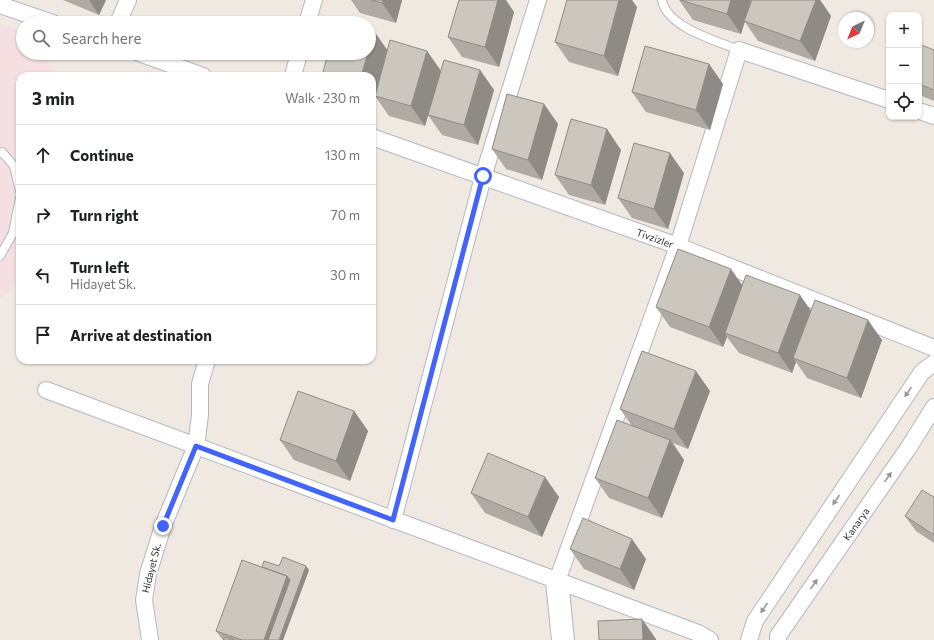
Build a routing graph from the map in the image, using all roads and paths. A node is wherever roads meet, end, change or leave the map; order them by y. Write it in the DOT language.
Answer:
graph roads {
  1 [pos="128,0"];
  2 [pos="314,0"];
  3 [pos="538,0"];
  4 [pos="662,0"];
  5 [pos="0,5"];
  6 [pos="32,16"];
  7 [pos="121,16"];
  8 [pos="309,16"];
  9 [pos="739,50"];
  10 [pos="158,60"];
  11 [pos="297,60"];
  12 [pos="192,72"];
  13 [pos="294,72"];
  14 [pos="886,99"];
  15 [pos="922,112"];
  16 [pos="934,116"];
  17 [pos="376,138"];
  18 [pos="1,153"];
  19 [pos="16,174"];
  20 [pos="483,176"];
  21 [pos="16,219"];
  22 [pos="678,246"];
  23 [pos="0,256"];
  24 [pos="934,348"];
  25 [pos="206,364"];
  26 [pos="934,364"];
  27 [pos="46,390"];
  28 [pos="934,407"];
  29 [pos="196,446"];
  30 [pos="393,520"];
  31 [pos="557,581"];
  32 [pos="150,640"];
  33 [pos="563,640"];
  34 [pos="710,640"];
  35 [pos="749,640"];
  36 [pos="778,640"];
  1 -- 7 [label="street"];
  2 -- 8 [label="street"];
  3 -- 20 [label="street"];
  4 -- 9 [label="lane"];
  5 -- 6 [label="street"];
  9 -- 14 [label="street"];
  9 -- 22 [label="street"];
  10 -- 12 [label="street"];
  11 -- 13 [label="street"];
  15 -- 16 [label="street"];
  17 -- 20 [label="street, Tivzizler"];
  18 -- 19 [label="lane"];
  20 -- 22 [label="street, Tivzizler"];
  20 -- 30 [label="street"];
  21 -- 23 [label="lane"];
  22 -- 24 [label="street, Tivzizler"];
  22 -- 31 [label="street"];
  25 -- 29 [label="street, Hidayet Sk."];
  26 -- 35 [label="street, one-way"];
  27 -- 29 [label="street"];
  36 -- 28 [label="street, Kanarya, one-way"];
  29 -- 30 [label="street"];
  29 -- 32 [label="street, Hidayet Sk."];
  30 -- 31 [label="street"];
  31 -- 33 [label="main road"];
  31 -- 34 [label="street"];
}
